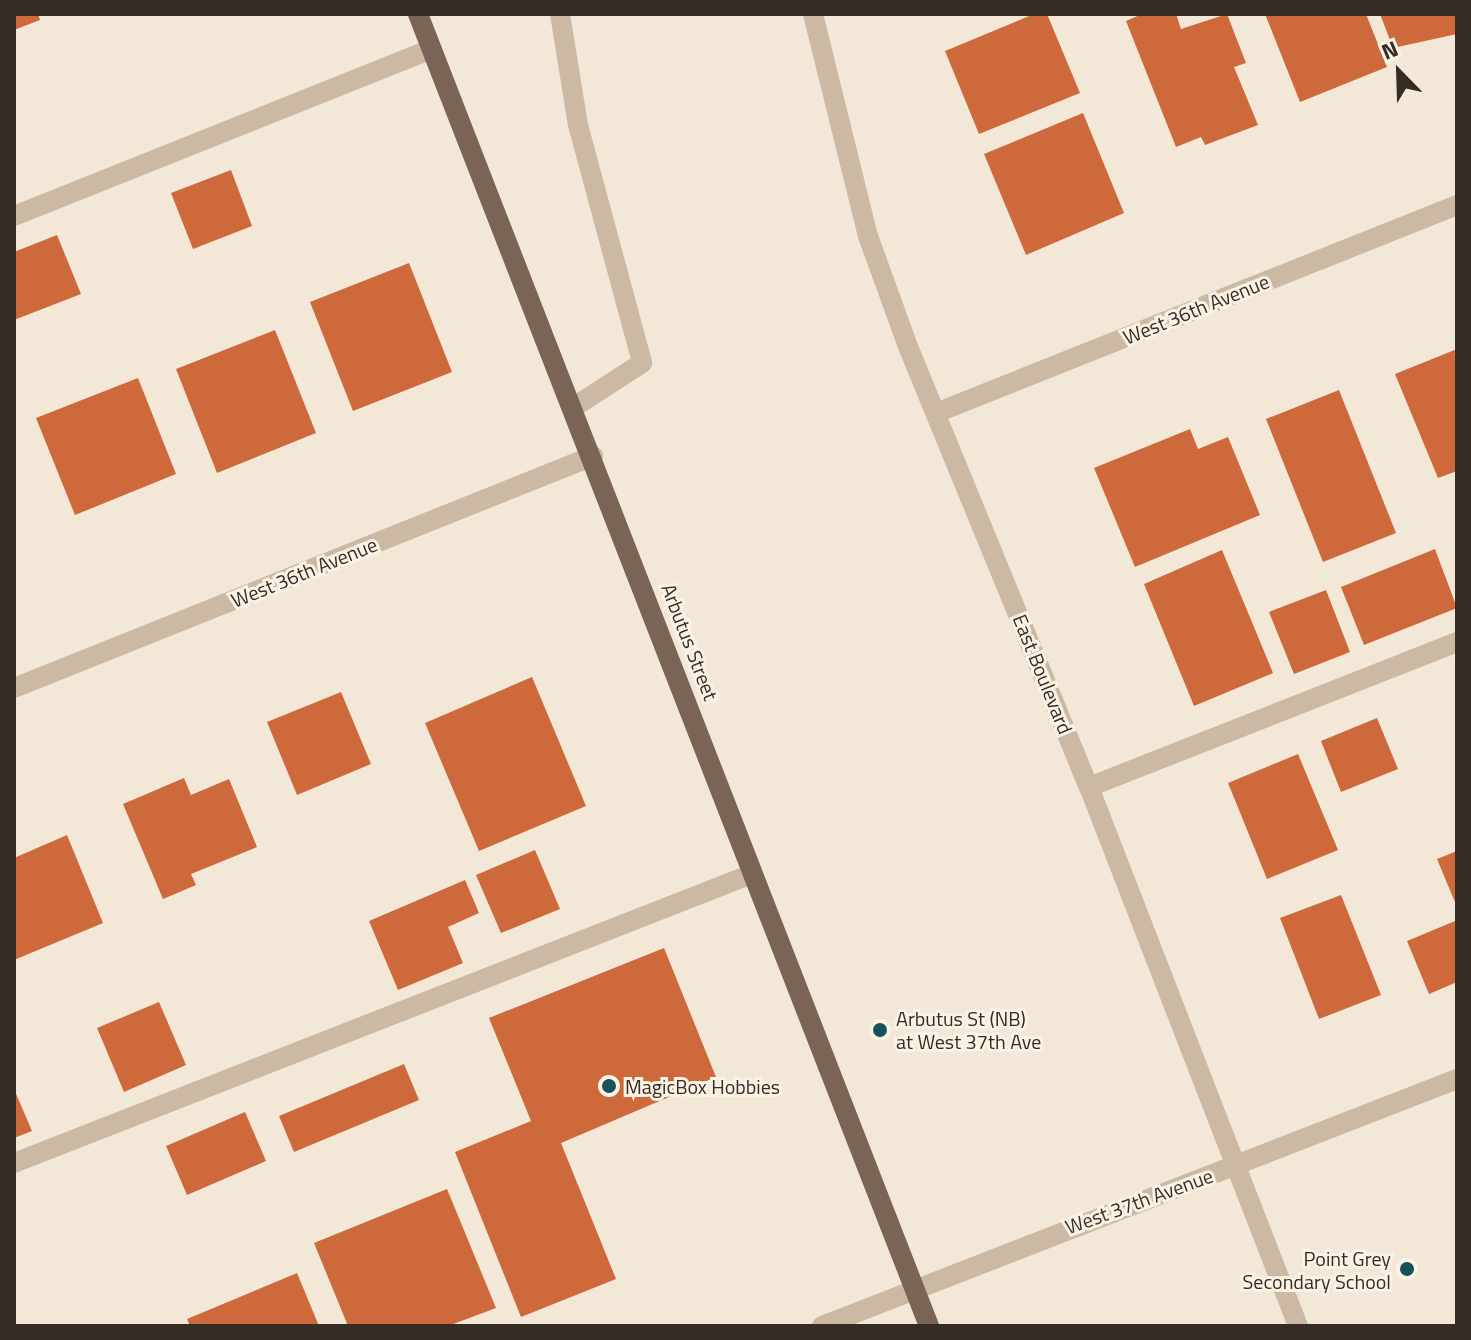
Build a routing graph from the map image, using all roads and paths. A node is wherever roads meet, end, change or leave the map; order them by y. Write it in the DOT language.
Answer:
graph roads {
  1 [pos="418,14"];
  2 [pos="560,14"];
  3 [pos="817,15"];
  4 [pos="432,49"];
  5 [pos="1457,205"];
  6 [pos="14,216"];
  7 [pos="574,407"];
  8 [pos="936,413"];
  9 [pos="593,456"];
  10 [pos="1457,642"];
  11 [pos="14,688"];
  12 [pos="1089,787"];
  13 [pos="752,874"];
  14 [pos="1457,1079"];
  15 [pos="14,1163"];
  16 [pos="1236,1166"];
  17 [pos="914,1288"];
  18 [pos="822,1326"];
  19 [pos="929,1326"];
  20 [pos="1298,1326"];
  1 -- 4 [label="main road, Arbutus Street"];
  2 -- 7 [label="street"];
  3 -- 8 [label="street, East Boulevard"];
  4 -- 6 [label="street"];
  4 -- 7 [label="main road, Arbutus Street"];
  5 -- 8 [label="street, West 36th Avenue"];
  7 -- 9 [label="main road, Arbutus Street"];
  8 -- 12 [label="street, East Boulevard"];
  9 -- 11 [label="street, West 36th Avenue"];
  9 -- 13 [label="main road, Arbutus Street"];
  10 -- 12 [label="street"];
  12 -- 16 [label="street, East Boulevard"];
  13 -- 15 [label="street"];
  13 -- 17 [label="main road, Arbutus Street"];
  14 -- 16 [label="street, West 37th Avenue"];
  16 -- 17 [label="street, West 37th Avenue"];
  16 -- 20 [label="street, East Boulevard"];
  17 -- 18 [label="street, West 37th Avenue"];
  17 -- 19 [label="main road, Arbutus Street"];
}
